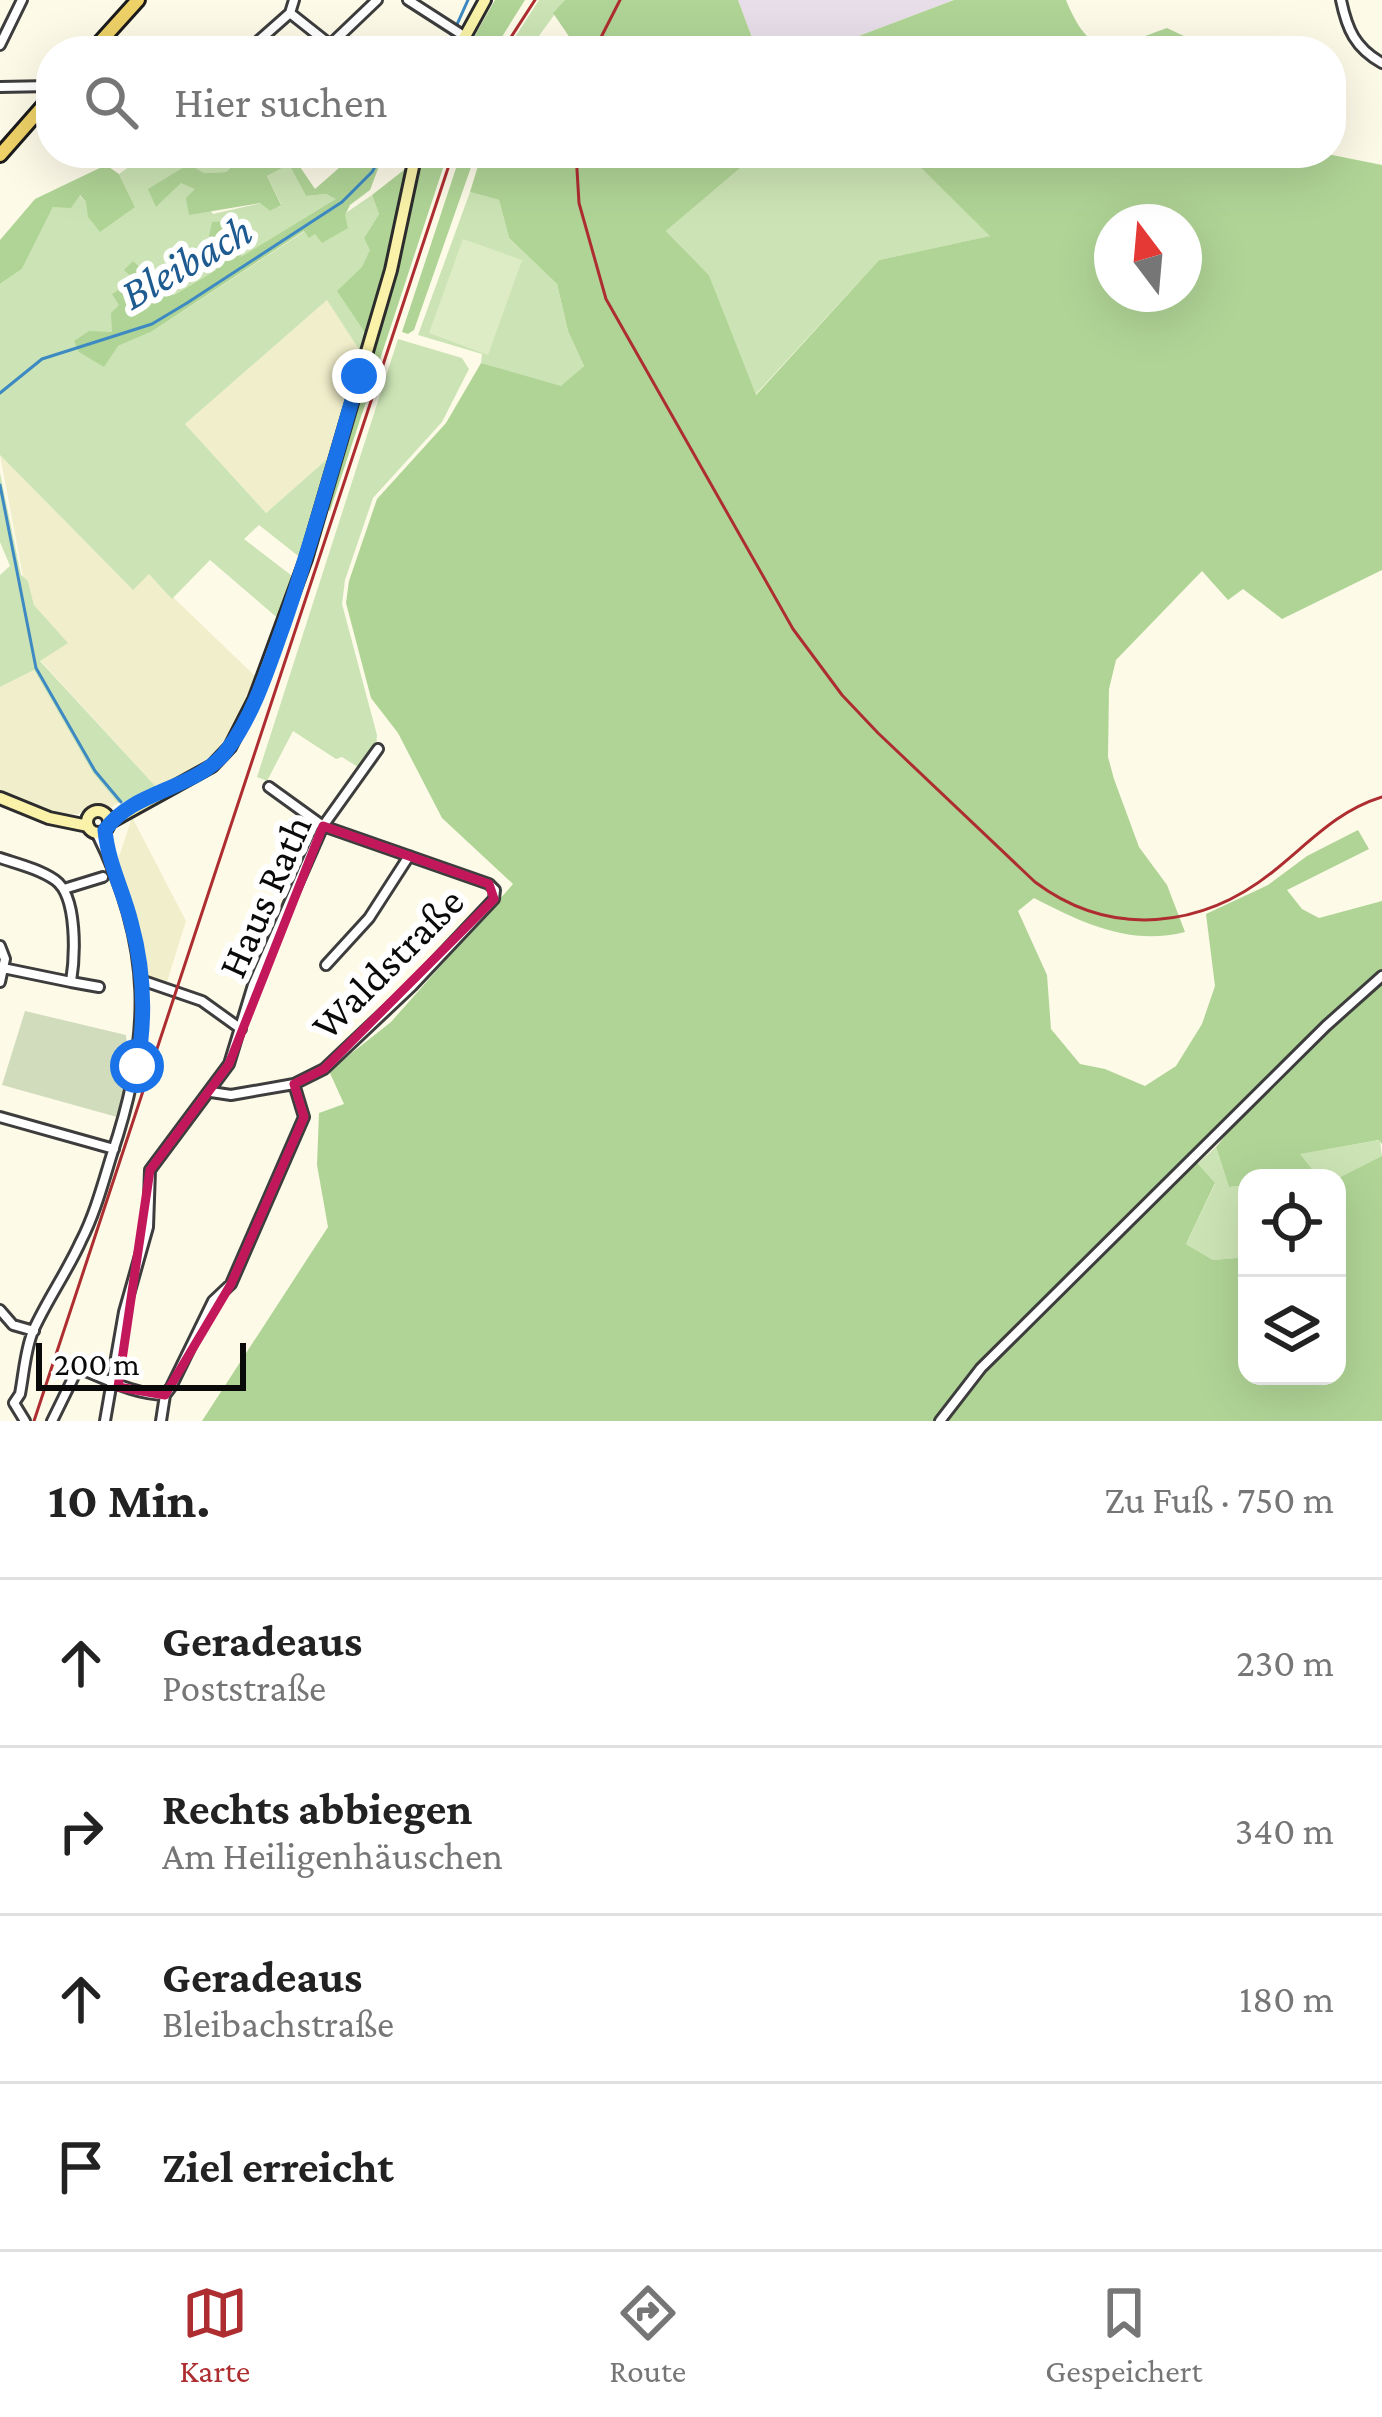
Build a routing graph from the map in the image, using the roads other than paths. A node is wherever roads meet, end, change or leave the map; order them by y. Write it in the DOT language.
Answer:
graph roads {
  1 [pos="22,0"];
  2 [pos="138,0"];
  3 [pos="294,0"];
  4 [pos="377,0"];
  5 [pos="408,0"];
  6 [pos="485,0"];
  7 [pos="1341,0"];
  8 [pos="290,13"];
  9 [pos="461,34"];
  10 [pos="106,36"];
  11 [pos="264,36"];
  12 [pos="320,36"];
  13 [pos="344,36"];
  14 [pos="0,45"];
  15 [pos="1382,63"];
  16 [pos="36,86"];
  17 [pos="0,87"];
  18 [pos="36,114"];
  19 [pos="0,155"];
  20 [pos="413,168"];
  21 [pos="378,749"];
  22 [pos="269,787"];
  23 [pos="0,798"];
  24 [pos="99,824"];
  25 [pos="323,826"];
  26 [pos="410,856"];
  27 [pos="0,858"];
  28 [pos="103,877"];
  29 [pos="64,889"];
  30 [pos="0,946"];
  31 [pos="326,965"];
  32 [pos="3,968"];
  33 [pos="1382,976"];
  34 [pos="141,980"];
  35 [pos="0,982"];
  36 [pos="70,982"];
  37 [pos="99,987"];
  38 [pos="168,988"];
  39 [pos="142,997"];
  40 [pos="241,1029"];
  41 [pos="294,1084"];
  42 [pos="211,1092"];
  43 [pos="0,1117"];
  44 [pos="114,1149"];
  45 [pos="0,1310"];
  46 [pos="34,1331"];
  47 [pos="112,1382"];
  48 [pos="165,1395"];
  49 [pos="0,1400"];
  50 [pos="14,1403"];
  51 [pos="25,1421"];
  52 [pos="52,1421"];
  53 [pos="105,1421"];
  54 [pos="161,1421"];
  55 [pos="940,1421"];
  1 -- 14 [label="street"];
  2 -- 10 [label="main road"];
  3 -- 8 [label="street"];
  4 -- 13 [label="street"];
  5 -- 9 [label="street"];
  6 -- 9 [label="main road"];
  7 -- 15 [label="street"];
  8 -- 11 [label="street"];
  8 -- 12 [label="street"];
  16 -- 17 [label="street"];
  18 -- 19 [label="main road"];
  20 -- 24 [label="main road"];
  21 -- 25 [label="street, Haus Rath"];
  22 -- 25 [label="street, Waldstraße"];
  23 -- 24 [label="main road"];
  24 -- 34 [label="street"];
  25 -- 26 [label="street, Waldstraße"];
  25 -- 40 [label="street, Haus Rath"];
  26 -- 31 [label="street"];
  26 -- 41 [label="street, Waldstraße"];
  27 -- 29 [label="street"];
  28 -- 29 [label="street"];
  29 -- 36 [label="street"];
  30 -- 32 [label="street"];
  32 -- 35 [label="street"];
  32 -- 36 [label="street"];
  33 -- 55 [label="street"];
  34 -- 38 [label="street"];
  34 -- 39 [label="street"];
  36 -- 37 [label="street"];
  38 -- 39 [label="street"];
  38 -- 40 [label="street"];
  39 -- 44 [label="street"];
  40 -- 42 [label="street, Haus Rath"];
  41 -- 42 [label="street, Waldstraße"];
  41 -- 48 [label="street"];
  42 -- 47 [label="street, Haus Rath"];
  43 -- 44 [label="street"];
  44 -- 46 [label="street"];
  45 -- 46 [label="street"];
  46 -- 50 [label="street"];
  47 -- 48 [label="street"];
  47 -- 52 [label="street"];
  47 -- 53 [label="street, Haus Rath"];
  48 -- 54 [label="street"];
  49 -- 50 [label="street"];
  50 -- 51 [label="street"];
}
